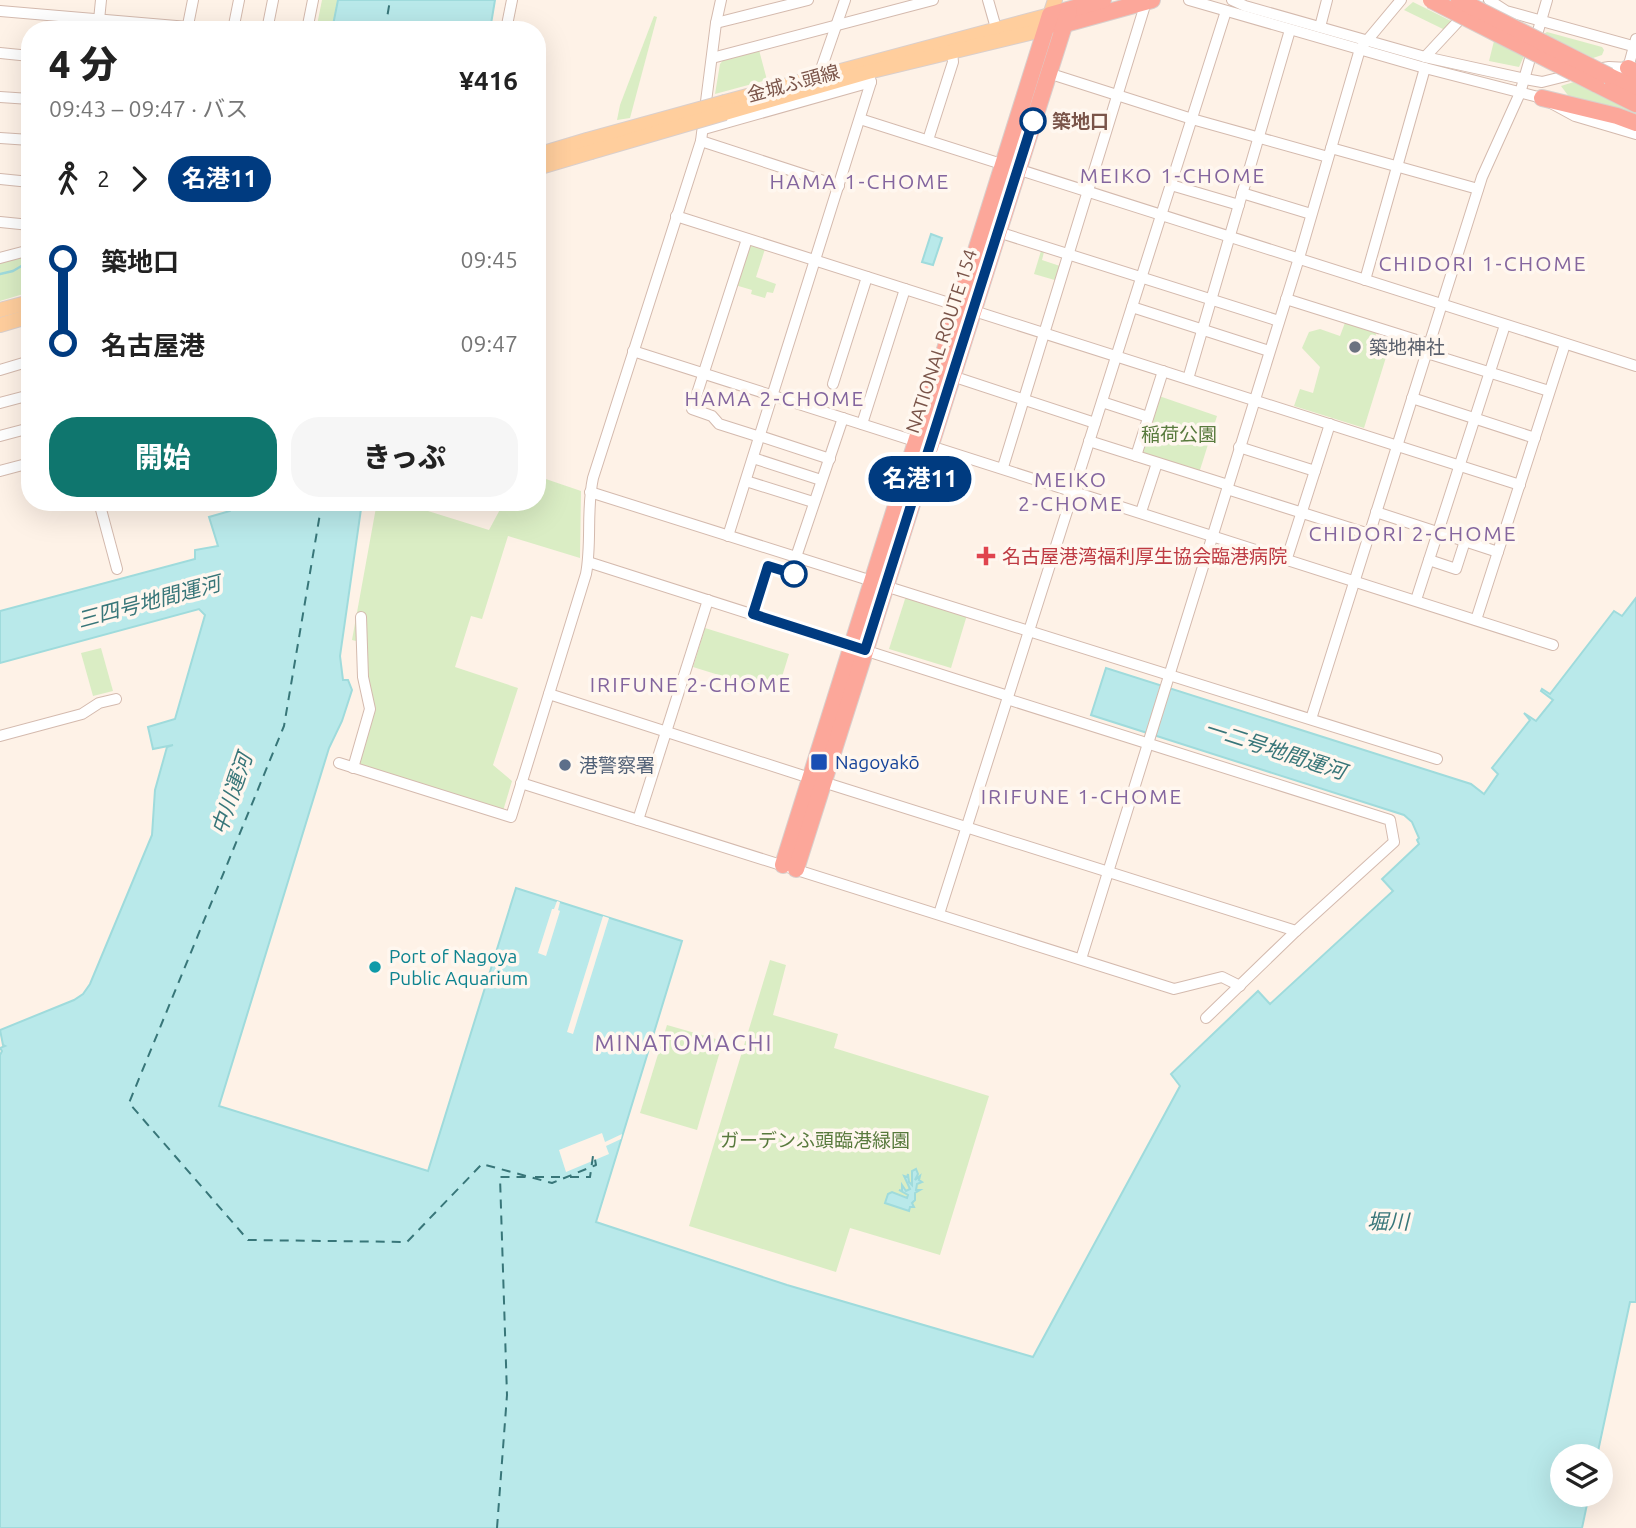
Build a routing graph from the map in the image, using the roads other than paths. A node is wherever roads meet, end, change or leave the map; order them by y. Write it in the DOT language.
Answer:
graph roads {
  1 [pos="101,0"];
  2 [pos="193,0"];
  3 [pos="239,0"];
  4 [pos="273,0"];
  5 [pos="313,0"];
  6 [pos="512,0"];
  7 [pos="721,0"];
  8 [pos="808,0"];
  9 [pos="844,0"];
  10 [pos="933,0"];
  11 [pos="988,0"];
  12 [pos="1103,0"];
  13 [pos="1189,0"];
  14 [pos="1232,0"];
  15 [pos="1327,0"];
  16 [pos="1401,0"];
  17 [pos="1431,0"];
  18 [pos="1459,0"];
  19 [pos="1471,0"];
  20 [pos="1478,0"];
  21 [pos="1489,0"];
  22 [pos="1547,0"];
  23 [pos="1149,1"];
  24 [pos="1247,3"];
  25 [pos="1071,5"];
  26 [pos="0,11"];
  27 [pos="1226,11"];
  28 [pos="1054,17"];
  29 [pos="1541,20"];
  30 [pos="71,21"];
  31 [pos="99,21"];
  32 [pos="188,21"];
  33 [pos="235,21"];
  34 [pos="269,21"];
  35 [pos="309,21"];
  36 [pos="508,21"];
  37 [pos="1503,22"];
  38 [pos="716,23"];
  39 [pos="837,25"];
  40 [pos="1320,27"];
  41 [pos="996,28"];
  42 [pos="1290,30"];
  43 [pos="1635,44"];
  44 [pos="1363,45"];
  45 [pos="953,52"];
  46 [pos="0,53"];
  47 [pos="21,55"];
  48 [pos="712,58"];
  49 [pos="1424,63"];
  50 [pos="1632,70"];
  51 [pos="1048,73"];
  52 [pos="819,75"];
  53 [pos="870,77"];
  54 [pos="1525,79"];
  55 [pos="1603,80"];
  56 [pos="1636,89"];
  57 [pos="1520,93"];
  58 [pos="1117,95"];
  59 [pos="0,97"];
  60 [pos="21,98"];
  61 [pos="1542,98"];
  62 [pos="1636,104"];
  63 [pos="725,107"];
  64 [pos="860,119"];
  65 [pos="1192,119"];
  66 [pos="1636,123"];
  67 [pos="704,129"];
  68 [pos="1636,134"];
  69 [pos="1259,137"];
  70 [pos="0,138"];
  71 [pos="21,139"];
  72 [pos="928,140"];
  73 [pos="701,141"];
  74 [pos="589,146"];
  75 [pos="546,153"];
  76 [pos="1329,153"];
  77 [pos="546,165"];
  78 [pos="1011,166"];
  79 [pos="1396,166"];
  80 [pos="0,179"];
  81 [pos="21,180"];
  82 [pos="1171,184"];
  83 [pos="839,186"];
  84 [pos="1478,188"];
  85 [pos="1088,191"];
  86 [pos="1242,193"];
  87 [pos="1239,205"];
  88 [pos="1161,214"];
  89 [pos="1311,214"];
  90 [pos="677,216"];
  91 [pos="0,222"];
  92 [pos="21,224"];
  93 [pos="998,232"];
  94 [pos="1230,236"];
  95 [pos="747,239"];
  96 [pos="21,252"];
  97 [pos="1069,255"];
  98 [pos="0,258"];
  99 [pos="1298,258"];
  100 [pos="816,260"];
  101 [pos="867,277"];
  102 [pos="1141,278"];
  103 [pos="1365,280"];
  104 [pos="905,289"];
  105 [pos="1286,299"];
  106 [pos="1211,300"];
  107 [pos="21,304"];
  108 [pos="1442,304"];
  109 [pos="1132,307"];
  110 [pos="966,308"];
  111 [pos="0,310"];
  112 [pos="21,319"];
  113 [pos="1279,321"];
  114 [pos="0,325"];
  115 [pos="1505,325"];
  116 [pos="1203,330"];
  117 [pos="1045,333"];
  118 [pos="1564,344"];
  119 [pos="1428,348"];
  120 [pos="633,351"];
  121 [pos="1269,351"];
  122 [pos="1116,356"];
  123 [pos="21,364"];
  124 [pos="1636,366"];
  125 [pos="0,370"];
  126 [pos="1163,370"];
  127 [pos="1489,372"];
  128 [pos="704,373"];
  129 [pos="952,376"];
  130 [pos="1188,379"];
  131 [pos="833,384"];
  132 [pos="1549,391"];
  133 [pos="774,396"];
  134 [pos="21,397"];
  135 [pos="1412,398"];
  136 [pos="1024,400"];
  137 [pos="1254,400"];
  138 [pos="1102,402"];
  139 [pos="0,403"];
  140 [pos="1148,417"];
  141 [pos="843,418"];
  142 [pos="1475,418"];
  143 [pos="1095,423"];
  144 [pos="862,424"];
  145 [pos="1330,424"];
  146 [pos="21,430"];
  147 [pos="0,436"];
  148 [pos="760,437"];
  149 [pos="1535,438"];
  150 [pos="1089,441"];
  151 [pos="924,443"];
  152 [pos="1397,446"];
  153 [pos="1240,447"];
  154 [pos="1136,456"];
  155 [pos="753,458"];
  156 [pos="830,459"];
  157 [pos="1157,463"];
  158 [pos="21,465"];
  159 [pos="1460,466"];
  160 [pos="1003,467"];
  161 [pos="0,471"];
  162 [pos="1315,471"];
  163 [pos="821,480"];
  164 [pos="746,481"];
  165 [pos="1520,485"];
  166 [pos="1227,487"];
  167 [pos="1074,490"];
  168 [pos="590,492"];
  169 [pos="813,502"];
  170 [pos="101,511"];
  171 [pos="1141,512"];
  172 [pos="1376,512"];
  173 [pos="1301,513"];
  174 [pos="1438,532"];
  175 [pos="1213,534"];
  176 [pos="1369,534"];
  177 [pos="728,536"];
  178 [pos="1465,541"];
  179 [pos="1498,552"];
  180 [pos="796,557"];
  181 [pos="1287,558"];
  182 [pos="1429,560"];
  183 [pos="588,562"];
  184 [pos="117,569"];
  185 [pos="1354,580"];
  186 [pos="879,584"];
  187 [pos="708,600"];
  188 [pos="1416,600"];
  189 [pos="361,617"];
  190 [pos="1476,620"];
  191 [pos="1029,631"];
  192 [pos="1553,645"];
  193 [pos="858,648"];
  194 [pos="1167,678"];
  195 [pos="549,694"];
  196 [pos="1008,698"];
  197 [pos="116,699"];
  198 [pos="1311,719"];
  199 [pos="666,731"];
  200 [pos="0,736"];
  201 [pos="1148,740"];
  202 [pos="1437,759"];
  203 [pos="339,764"];
  204 [pos="353,768"];
  205 [pos="816,780"];
  206 [pos="521,783"];
  207 [pos="638,820"];
  208 [pos="967,827"];
  209 [pos="789,867"];
  210 [pos="1108,871"];
  211 [pos="939,914"];
  212 [pos="1296,931"];
  213 [pos="1081,959"];
  214 [pos="1240,986"];
  215 [pos="1206,1018"];
  1 -- 31 [label="street"];
  2 -- 32 [label="street"];
  3 -- 33 [label="street"];
  4 -- 34 [label="street"];
  5 -- 35 [label="street"];
  6 -- 36 [label="street"];
  7 -- 38 [label="street"];
  8 -- 38 [label="street"];
  9 -- 39 [label="street"];
  10 -- 39 [label="street"];
  11 -- 41 [label="street"];
  12 -- 25 [label="highway"];
  13 -- 27 [label="street"];
  14 -- 24 [label="street"];
  15 -- 40 [label="street"];
  16 -- 44 [label="street"];
  17 -- 55 [label="highway, bridge"];
  18 -- 37 [label="highway, bridge"];
  19 -- 37 [label="highway, bridge"];
  20 -- 49 [label="street"];
  21 -- 29 [label="street"];
  22 -- 29 [label="street"];
  23 -- 28 [label="highway"];
  23 -- 58 [label="street"];
  24 -- 40 [label="street"];
  25 -- 28 [label="highway"];
  26 -- 30 [label="street"];
  27 -- 42 [label="street"];
  27 -- 65 [label="street"];
  28 -- 41 [label="main road, 金城ふ頭線"];
  28 -- 45 [label="main road, 金城ふ頭線"];
  28 -- 51 [label="highway, NATIONAL ROUTE 154"];
  28 -- 78 [label="highway, NATIONAL ROUTE 154"];
  29 -- 43 [label="street"];
  29 -- 54 [label="street"];
  37 -- 55 [label="highway, bridge"];
  38 -- 48 [label="street"];
  39 -- 48 [label="street"];
  39 -- 52 [label="street"];
  40 -- 44 [label="street"];
  41 -- 52 [label="main road, 金城ふ頭線"];
  42 -- 44 [label="street"];
  42 -- 69 [label="street"];
  43 -- 50 [label="street"];
  44 -- 49 [label="street"];
  44 -- 76 [label="street"];
  45 -- 53 [label="main road, 金城ふ頭線"];
  45 -- 72 [label="street"];
  46 -- 47 [label="street"];
  48 -- 67 [label="street"];
  49 -- 54 [label="street"];
  49 -- 57 [label="street"];
  49 -- 79 [label="street"];
  50 -- 54 [label="street"];
  51 -- 58 [label="street"];
  51 -- 78 [label="highway, NATIONAL ROUTE 154"];
  52 -- 63 [label="main road, 金城ふ頭線"];
  53 -- 63 [label="main road, 金城ふ頭線"];
  53 -- 64 [label="street"];
  53 -- 67 [label="street"];
  54 -- 57 [label="street"];
  55 -- 56 [label="highway"];
  55 -- 62 [label="highway"];
  57 -- 61 [label="street"];
  57 -- 84 [label="street"];
  58 -- 65 [label="street"];
  58 -- 85 [label="street"];
  59 -- 60 [label="street"];
  61 -- 66 [label="highway"];
  61 -- 68 [label="street"];
  63 -- 74 [label="main road, 金城ふ頭線, bridge"];
  64 -- 72 [label="street"];
  64 -- 83 [label="street"];
  65 -- 69 [label="street"];
  65 -- 82 [label="street"];
  67 -- 73 [label="street"];
  69 -- 76 [label="street"];
  69 -- 86 [label="street"];
  70 -- 71 [label="street"];
  72 -- 78 [label="street"];
  73 -- 83 [label="street"];
  73 -- 90 [label="street"];
  74 -- 75 [label="main road, 金城ふ頭線"];
  74 -- 77 [label="main road, 金城ふ頭線"];
  76 -- 79 [label="street"];
  76 -- 89 [label="street"];
  78 -- 85 [label="street"];
  78 -- 93 [label="highway, NATIONAL ROUTE 154"];
  78 -- 110 [label="highway, NATIONAL ROUTE 154"];
  79 -- 84 [label="street"];
  79 -- 103 [label="street"];
  80 -- 81 [label="street"];
  82 -- 87 [label="street"];
  82 -- 88 [label="street"];
  83 -- 100 [label="street"];
  84 -- 108 [label="street"];
  85 -- 88 [label="street"];
  85 -- 97 [label="street"];
  86 -- 87 [label="street"];
  86 -- 89 [label="street"];
  87 -- 94 [label="street"];
  88 -- 94 [label="street"];
  88 -- 102 [label="street"];
  89 -- 99 [label="street"];
  90 -- 95 [label="street"];
  90 -- 120 [label="street"];
  91 -- 92 [label="street"];
  93 -- 97 [label="street"];
  93 -- 110 [label="highway, NATIONAL ROUTE 154"];
  94 -- 99 [label="street"];
  94 -- 106 [label="street"];
  95 -- 100 [label="street"];
  95 -- 128 [label="street"];
  96 -- 98 [label="street"];
  97 -- 102 [label="street"];
  97 -- 117 [label="street"];
  99 -- 103 [label="street"];
  99 -- 105 [label="street"];
  100 -- 101 [label="street"];
  100 -- 133 [label="street"];
  101 -- 104 [label="street"];
  101 -- 131 [label="street"];
  102 -- 106 [label="street"];
  102 -- 109 [label="street"];
  103 -- 108 [label="street"];
  104 -- 110 [label="street"];
  104 -- 144 [label="street"];
  105 -- 113 [label="street"];
  105 -- 119 [label="street"];
  106 -- 113 [label="street"];
  106 -- 116 [label="street"];
  107 -- 111 [label="main road"];
  108 -- 115 [label="street"];
  108 -- 119 [label="street"];
  109 -- 116 [label="street"];
  109 -- 122 [label="street"];
  110 -- 117 [label="street"];
  110 -- 129 [label="highway, NATIONAL ROUTE 154"];
  110 -- 151 [label="highway, NATIONAL ROUTE 154"];
  112 -- 114 [label="main road"];
  113 -- 121 [label="street"];
  115 -- 118 [label="street"];
  115 -- 127 [label="street"];
  116 -- 121 [label="street"];
  116 -- 130 [label="street"];
  117 -- 122 [label="street"];
  117 -- 136 [label="street"];
  118 -- 124 [label="street"];
  118 -- 132 [label="street"];
  119 -- 127 [label="street"];
  119 -- 135 [label="street"];
  120 -- 128 [label="street"];
  120 -- 168 [label="street"];
  121 -- 137 [label="street"];
  122 -- 126 [label="street"];
  122 -- 138 [label="street"];
  123 -- 125 [label="street"];
  126 -- 130 [label="street"];
  126 -- 140 [label="street"];
  127 -- 132 [label="street"];
  127 -- 142 [label="street"];
  128 -- 133 [label="street"];
  128 -- 148 [label="street"];
  129 -- 136 [label="street"];
  129 -- 151 [label="highway, NATIONAL ROUTE 154"];
  130 -- 137 [label="street"];
  132 -- 149 [label="street"];
  133 -- 141 [label="street"];
  133 -- 148 [label="street"];
  134 -- 139 [label="street"];
  135 -- 142 [label="street"];
  135 -- 152 [label="street"];
  136 -- 143 [label="street"];
  136 -- 160 [label="street"];
  137 -- 145 [label="street"];
  137 -- 153 [label="street"];
  138 -- 140 [label="street"];
  138 -- 143 [label="street"];
  140 -- 154 [label="street"];
  141 -- 144 [label="street"];
  141 -- 156 [label="street"];
  142 -- 149 [label="street"];
  142 -- 159 [label="street"];
  143 -- 150 [label="street"];
  144 -- 151 [label="street"];
  145 -- 152 [label="street"];
  145 -- 162 [label="street"];
  146 -- 147 [label="street"];
  148 -- 155 [label="street"];
  148 -- 156 [label="street"];
  149 -- 165 [label="street"];
  150 -- 154 [label="street"];
  150 -- 167 [label="street"];
  151 -- 160 [label="street"];
  151 -- 186 [label="highway, NATIONAL ROUTE 154"];
  152 -- 159 [label="street"];
  152 -- 172 [label="street"];
  153 -- 162 [label="street"];
  153 -- 166 [label="street"];
  154 -- 157 [label="street"];
  155 -- 163 [label="street"];
  155 -- 164 [label="street"];
  156 -- 163 [label="street"];
  157 -- 166 [label="street"];
  157 -- 171 [label="street"];
  158 -- 161 [label="street"];
  159 -- 165 [label="street"];
  159 -- 174 [label="street"];
  160 -- 167 [label="street"];
  162 -- 173 [label="street"];
  163 -- 169 [label="street"];
  164 -- 169 [label="street"];
  164 -- 177 [label="street"];
  165 -- 179 [label="street"];
  166 -- 173 [label="street"];
  166 -- 175 [label="street"];
  167 -- 171 [label="street"];
  167 -- 191 [label="street"];
  168 -- 177 [label="street"];
  168 -- 183 [label="street"];
  169 -- 180 [label="street"];
  170 -- 184 [label="street"];
  171 -- 175 [label="street"];
  172 -- 174 [label="street"];
  172 -- 176 [label="street"];
  173 -- 176 [label="street"];
  173 -- 181 [label="street"];
  174 -- 178 [label="street"];
  174 -- 182 [label="street"];
  175 -- 181 [label="street"];
  175 -- 194 [label="street"];
  176 -- 185 [label="street"];
  177 -- 180 [label="street"];
  178 -- 179 [label="street"];
  178 -- 182 [label="street"];
  179 -- 190 [label="street"];
  180 -- 186 [label="street"];
  181 -- 185 [label="street"];
  182 -- 188 [label="street"];
  183 -- 187 [label="street"];
  183 -- 195 [label="street"];
  185 -- 188 [label="street"];
  185 -- 198 [label="street"];
  186 -- 191 [label="street"];
  186 -- 193 [label="highway, NATIONAL ROUTE 154"];
  187 -- 193 [label="street"];
  187 -- 199 [label="street"];
  188 -- 190 [label="street"];
  189 -- 204 [label="street"];
  190 -- 192 [label="street"];
  191 -- 194 [label="street"];
  191 -- 196 [label="street"];
  193 -- 196 [label="street"];
  193 -- 205 [label="highway, NATIONAL ROUTE 154"];
  194 -- 198 [label="street"];
  194 -- 201 [label="street"];
  195 -- 199 [label="street"];
  195 -- 206 [label="street"];
  196 -- 201 [label="street"];
  196 -- 208 [label="street"];
  197 -- 200 [label="street"];
  198 -- 202 [label="street"];
  199 -- 205 [label="street"];
  199 -- 207 [label="street"];
  201 -- 210 [label="street"];
  201 -- 212 [label="street"];
  203 -- 204 [label="street"];
  204 -- 206 [label="street"];
  205 -- 208 [label="street"];
  205 -- 209 [label="highway, NATIONAL ROUTE 154"];
  206 -- 207 [label="street"];
  207 -- 209 [label="street"];
  208 -- 210 [label="street"];
  208 -- 211 [label="street"];
  209 -- 211 [label="street"];
  210 -- 212 [label="street"];
  210 -- 213 [label="street"];
  211 -- 213 [label="street"];
  212 -- 214 [label="street"];
  213 -- 214 [label="street"];
  214 -- 215 [label="street"];
}
